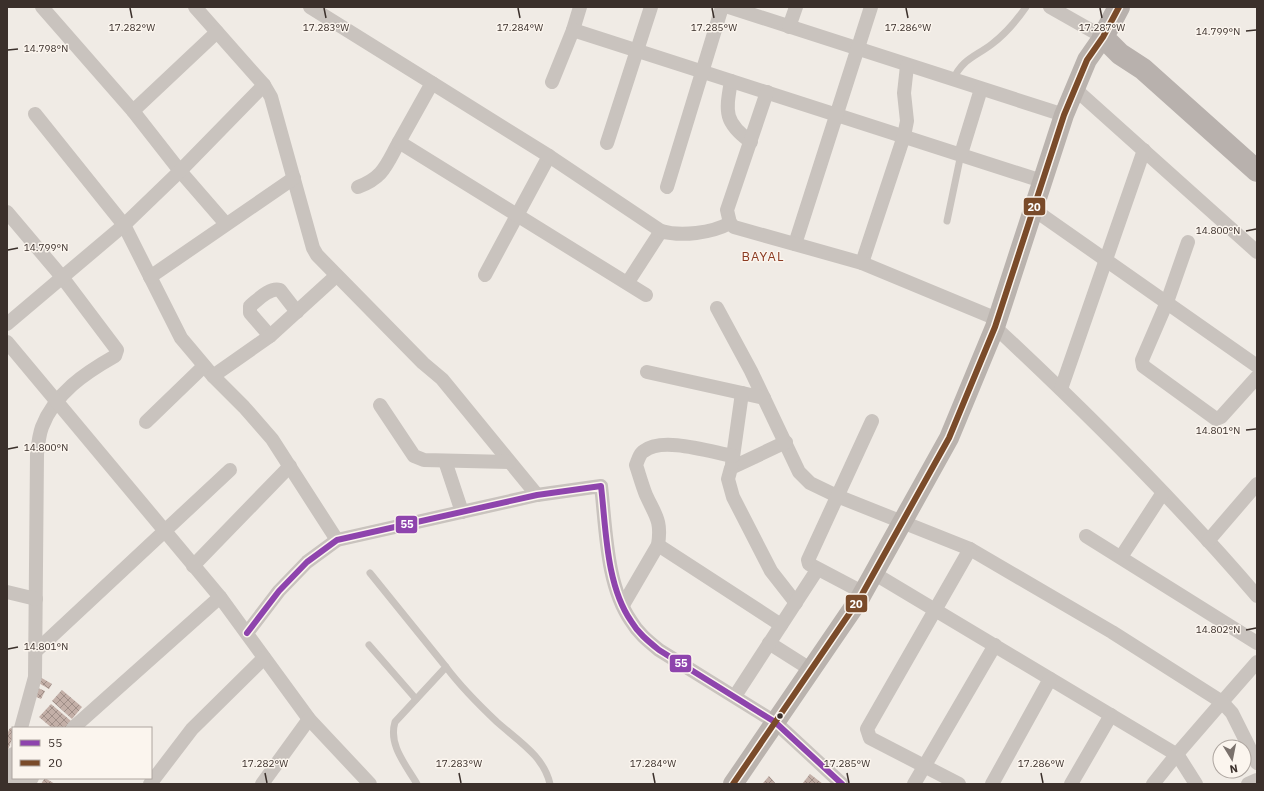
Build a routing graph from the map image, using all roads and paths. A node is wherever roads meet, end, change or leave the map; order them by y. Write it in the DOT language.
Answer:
graph roads {
  1 [pos="42,7"];
  2 [pos="195,7"];
  3 [pos="310,7"];
  4 [pos="580,7"];
  5 [pos="651,7"];
  6 [pos="722,7"];
  7 [pos="729,7"];
  8 [pos="796,7"];
  9 [pos="871,7"];
  10 [pos="1026,7"];
  11 [pos="1050,7"];
  12 [pos="1118,8"];
  13 [pos="790,27"];
  14 [pos="573,30"];
  15 [pos="217,32"];
  16 [pos="1103,38"];
  17 [pos="858,49"];
  18 [pos="637,50"];
  19 [pos="908,66"];
  20 [pos="1143,69"];
  21 [pos="702,71"];
  22 [pos="731,80"];
  23 [pos="953,80"];
  24 [pos="552,82"];
  25 [pos="432,83"];
  26 [pos="264,85"];
  27 [pos="1074,88"];
  28 [pos="981,89"];
  29 [pos="767,92"];
  30 [pos="133,111"];
  31 [pos="34,114"];
  32 [pos="837,114"];
  33 [pos="1064,115"];
  34 [pos="904,136"];
  35 [pos="399,142"];
  36 [pos="750,142"];
  37 [pos="607,143"];
  38 [pos="1144,150"];
  39 [pos="961,154"];
  40 [pos="549,156"];
  41 [pos="180,171"];
  42 [pos="1257,171"];
  43 [pos="294,178"];
  44 [pos="1042,181"];
  45 [pos="358,187"];
  46 [pos="667,187"];
  47 [pos="1034,209"];
  48 [pos="7,212"];
  49 [pos="518,214"];
  50 [pos="947,221"];
  51 [pos="730,223"];
  52 [pos="226,224"];
  53 [pos="124,225"];
  54 [pos="661,231"];
  55 [pos="1188,242"];
  56 [pos="795,244"];
  57 [pos="1257,252"];
  58 [pos="1107,260"];
  59 [pos="862,263"];
  60 [pos="336,276"];
  61 [pos="485,276"];
  62 [pos="62,277"];
  63 [pos="150,277"];
  64 [pos="628,282"];
  65 [pos="646,294"];
  66 [pos="1167,302"];
  67 [pos="717,308"];
  68 [pos="297,312"];
  69 [pos="996,323"];
  70 [pos="7,324"];
  71 [pos="270,336"];
  72 [pos="9,348"];
  73 [pos="1257,366"];
  74 [pos="208,371"];
  75 [pos="647,372"];
  76 [pos="1257,377"];
  77 [pos="1061,389"];
  78 [pos="742,393"];
  79 [pos="764,398"];
  80 [pos="56,400"];
  81 [pos="380,405"];
  82 [pos="872,421"];
  83 [pos="146,422"];
  84 [pos="786,442"];
  85 [pos="445,461"];
  86 [pos="509,462"];
  87 [pos="732,462"];
  88 [pos="290,466"];
  89 [pos="230,470"];
  90 [pos="1257,484"];
  91 [pos="1162,494"];
  92 [pos="537,495"];
  93 [pos="837,496"];
  94 [pos="462,512"];
  95 [pos="902,521"];
  96 [pos="164,531"];
  97 [pos="1086,536"];
  98 [pos="337,540"];
  99 [pos="1208,541"];
  100 [pos="658,545"];
  101 [pos="970,549"];
  102 [pos="1121,557"];
  103 [pos="193,566"];
  104 [pos="818,570"];
  105 [pos="370,573"];
  106 [pos="875,574"];
  107 [pos="1255,591"];
  108 [pos="7,592"];
  109 [pos="864,593"];
  110 [pos="220,598"];
  111 [pos="36,599"];
  112 [pos="796,603"];
  113 [pos="623,605"];
  114 [pos="936,611"];
  115 [pos="780,626"];
  116 [pos="247,633"];
  117 [pos="769,643"];
  118 [pos="1257,643"];
  119 [pos="369,645"];
  120 [pos="995,645"];
  121 [pos="36,651"];
  122 [pos="264,658"];
  123 [pos="1257,662"];
  124 [pos="446,667"];
  125 [pos="810,669"];
  126 [pos="1050,679"];
  127 [pos="734,696"];
  128 [pos="416,699"];
  129 [pos="1222,702"];
  130 [pos="1110,715"];
  131 [pos="309,719"];
  132 [pos="775,722"];
  133 [pos="80,726"];
  134 [pos="20,727"];
  135 [pos="1177,754"];
  136 [pos="12,758"];
  137 [pos="1257,763"];
  138 [pos="924,766"];
  139 [pos="7,775"];
  140 [pos="155,780"];
  141 [pos="1257,780"];
  142 [pos="262,784"];
  143 [pos="370,784"];
  144 [pos="417,784"];
  145 [pos="550,784"];
  146 [pos="732,784"];
  147 [pos="842,784"];
  148 [pos="914,784"];
  149 [pos="959,784"];
  150 [pos="992,784"];
  151 [pos="1071,784"];
  152 [pos="1153,784"];
  153 [pos="1196,784"];
  154 [pos="1248,784"];
  1 -- 30 [label="street"];
  2 -- 15 [label="street"];
  3 -- 25 [label="street"];
  4 -- 14 [label="street"];
  5 -- 18 [label="street"];
  6 -- 21 [label="street"];
  7 -- 13 [label="street"];
  8 -- 13 [label="street"];
  9 -- 17 [label="street"];
  10 -- 23 [label="lane"];
  11 -- 16 [label="street"];
  12 -- 16 [label="main road"];
  12 -- 20 [label="main road"];
  13 -- 17 [label="street"];
  14 -- 18 [label="street"];
  14 -- 24 [label="street"];
  15 -- 26 [label="street"];
  15 -- 30 [label="street"];
  16 -- 20 [label="main road"];
  16 -- 27 [label="street"];
  17 -- 19 [label="street"];
  17 -- 32 [label="street"];
  18 -- 21 [label="street"];
  18 -- 37 [label="street"];
  19 -- 23 [label="street"];
  19 -- 34 [label="street"];
  20 -- 42 [label="main road"];
  21 -- 22 [label="street"];
  21 -- 46 [label="street"];
  22 -- 29 [label="street"];
  22 -- 36 [label="street"];
  23 -- 28 [label="street"];
  25 -- 35 [label="street"];
  25 -- 40 [label="street"];
  26 -- 41 [label="street"];
  26 -- 43 [label="street"];
  27 -- 33 [label="street"];
  27 -- 38 [label="street"];
  28 -- 33 [label="street"];
  28 -- 39 [label="street"];
  29 -- 32 [label="street"];
  29 -- 36 [label="street"];
  30 -- 41 [label="street"];
  31 -- 53 [label="street"];
  32 -- 34 [label="street"];
  32 -- 56 [label="street"];
  33 -- 44 [label="street"];
  34 -- 39 [label="street"];
  34 -- 59 [label="street"];
  35 -- 45 [label="street"];
  35 -- 49 [label="street"];
  36 -- 51 [label="street"];
  38 -- 57 [label="street"];
  38 -- 58 [label="street"];
  39 -- 44 [label="street"];
  39 -- 50 [label="lane"];
  40 -- 49 [label="street"];
  40 -- 54 [label="street"];
  41 -- 52 [label="street"];
  41 -- 53 [label="street"];
  43 -- 52 [label="street"];
  43 -- 60 [label="street"];
  44 -- 47 [label="street"];
  47 -- 58 [label="street"];
  47 -- 69 [label="street"];
  48 -- 62 [label="street"];
  49 -- 61 [label="street"];
  49 -- 64 [label="street"];
  51 -- 54 [label="street"];
  51 -- 56 [label="street"];
  52 -- 63 [label="street"];
  53 -- 62 [label="street"];
  53 -- 63 [label="street"];
  54 -- 64 [label="street"];
  55 -- 66 [label="street"];
  56 -- 59 [label="street"];
  58 -- 66 [label="street"];
  58 -- 77 [label="street"];
  59 -- 69 [label="street"];
  60 -- 68 [label="street"];
  60 -- 86 [label="street"];
  62 -- 70 [label="street"];
  62 -- 80 [label="street"];
  63 -- 74 [label="street"];
  64 -- 65 [label="street"];
  66 -- 73 [label="street"];
  66 -- 76 [label="street"];
  67 -- 79 [label="street"];
  68 -- 71 [label="street"];
  68 -- 71 [label="street"];
  69 -- 77 [label="street"];
  69 -- 95 [label="street"];
  71 -- 74 [label="street"];
  72 -- 80 [label="street"];
  74 -- 83 [label="street"];
  74 -- 88 [label="street"];
  75 -- 78 [label="street"];
  77 -- 91 [label="street"];
  78 -- 79 [label="street"];
  78 -- 87 [label="street"];
  79 -- 84 [label="street"];
  80 -- 96 [label="street"];
  80 -- 111 [label="street"];
  81 -- 85 [label="street"];
  82 -- 93 [label="street"];
  84 -- 87 [label="street"];
  84 -- 93 [label="street"];
  85 -- 86 [label="street"];
  85 -- 94 [label="street"];
  86 -- 92 [label="street"];
  87 -- 100 [label="street"];
  87 -- 112 [label="street"];
  88 -- 98 [label="street"];
  88 -- 103 [label="street"];
  89 -- 96 [label="street"];
  90 -- 99 [label="street"];
  91 -- 99 [label="street"];
  91 -- 102 [label="street"];
  92 -- 94 [label="street"];
  92 -- 113 [label="street"];
  93 -- 95 [label="street"];
  93 -- 104 [label="street"];
  94 -- 98 [label="street"];
  95 -- 101 [label="street"];
  95 -- 106 [label="street"];
  96 -- 103 [label="street"];
  96 -- 121 [label="street"];
  97 -- 102 [label="street"];
  98 -- 116 [label="street"];
  99 -- 107 [label="street"];
  100 -- 113 [label="street"];
  100 -- 115 [label="street"];
  101 -- 114 [label="street"];
  101 -- 129 [label="street"];
  102 -- 118 [label="street"];
  103 -- 110 [label="street"];
  104 -- 109 [label="street"];
  104 -- 112 [label="street"];
  105 -- 124 [label="lane"];
  106 -- 109 [label="street"];
  106 -- 114 [label="street"];
  108 -- 111 [label="street"];
  109 -- 125 [label="street"];
  110 -- 116 [label="street"];
  110 -- 133 [label="street"];
  111 -- 121 [label="street"];
  112 -- 115 [label="street"];
  113 -- 127 [label="street"];
  114 -- 120 [label="street"];
  114 -- 138 [label="street"];
  115 -- 117 [label="street"];
  116 -- 122 [label="street"];
  117 -- 125 [label="street"];
  117 -- 127 [label="street"];
  119 -- 128 [label="lane"];
  120 -- 126 [label="street"];
  120 -- 138 [label="street"];
  121 -- 134 [label="street"];
  122 -- 131 [label="street"];
  122 -- 140 [label="street"];
  123 -- 129 [label="street"];
  124 -- 128 [label="lane"];
  124 -- 145 [label="lane"];
  125 -- 132 [label="street"];
  126 -- 130 [label="street"];
  126 -- 150 [label="street"];
  127 -- 132 [label="street"];
  128 -- 144 [label="lane"];
  129 -- 135 [label="street"];
  129 -- 137 [label="street"];
  130 -- 135 [label="street"];
  130 -- 151 [label="street"];
  131 -- 142 [label="street"];
  131 -- 143 [label="street"];
  132 -- 146 [label="street"];
  132 -- 147 [label="street"];
  135 -- 152 [label="street"];
  135 -- 153 [label="street"];
  136 -- 139 [label="street"];
  138 -- 148 [label="street"];
  138 -- 149 [label="street"];
  141 -- 154 [label="street"];
}
